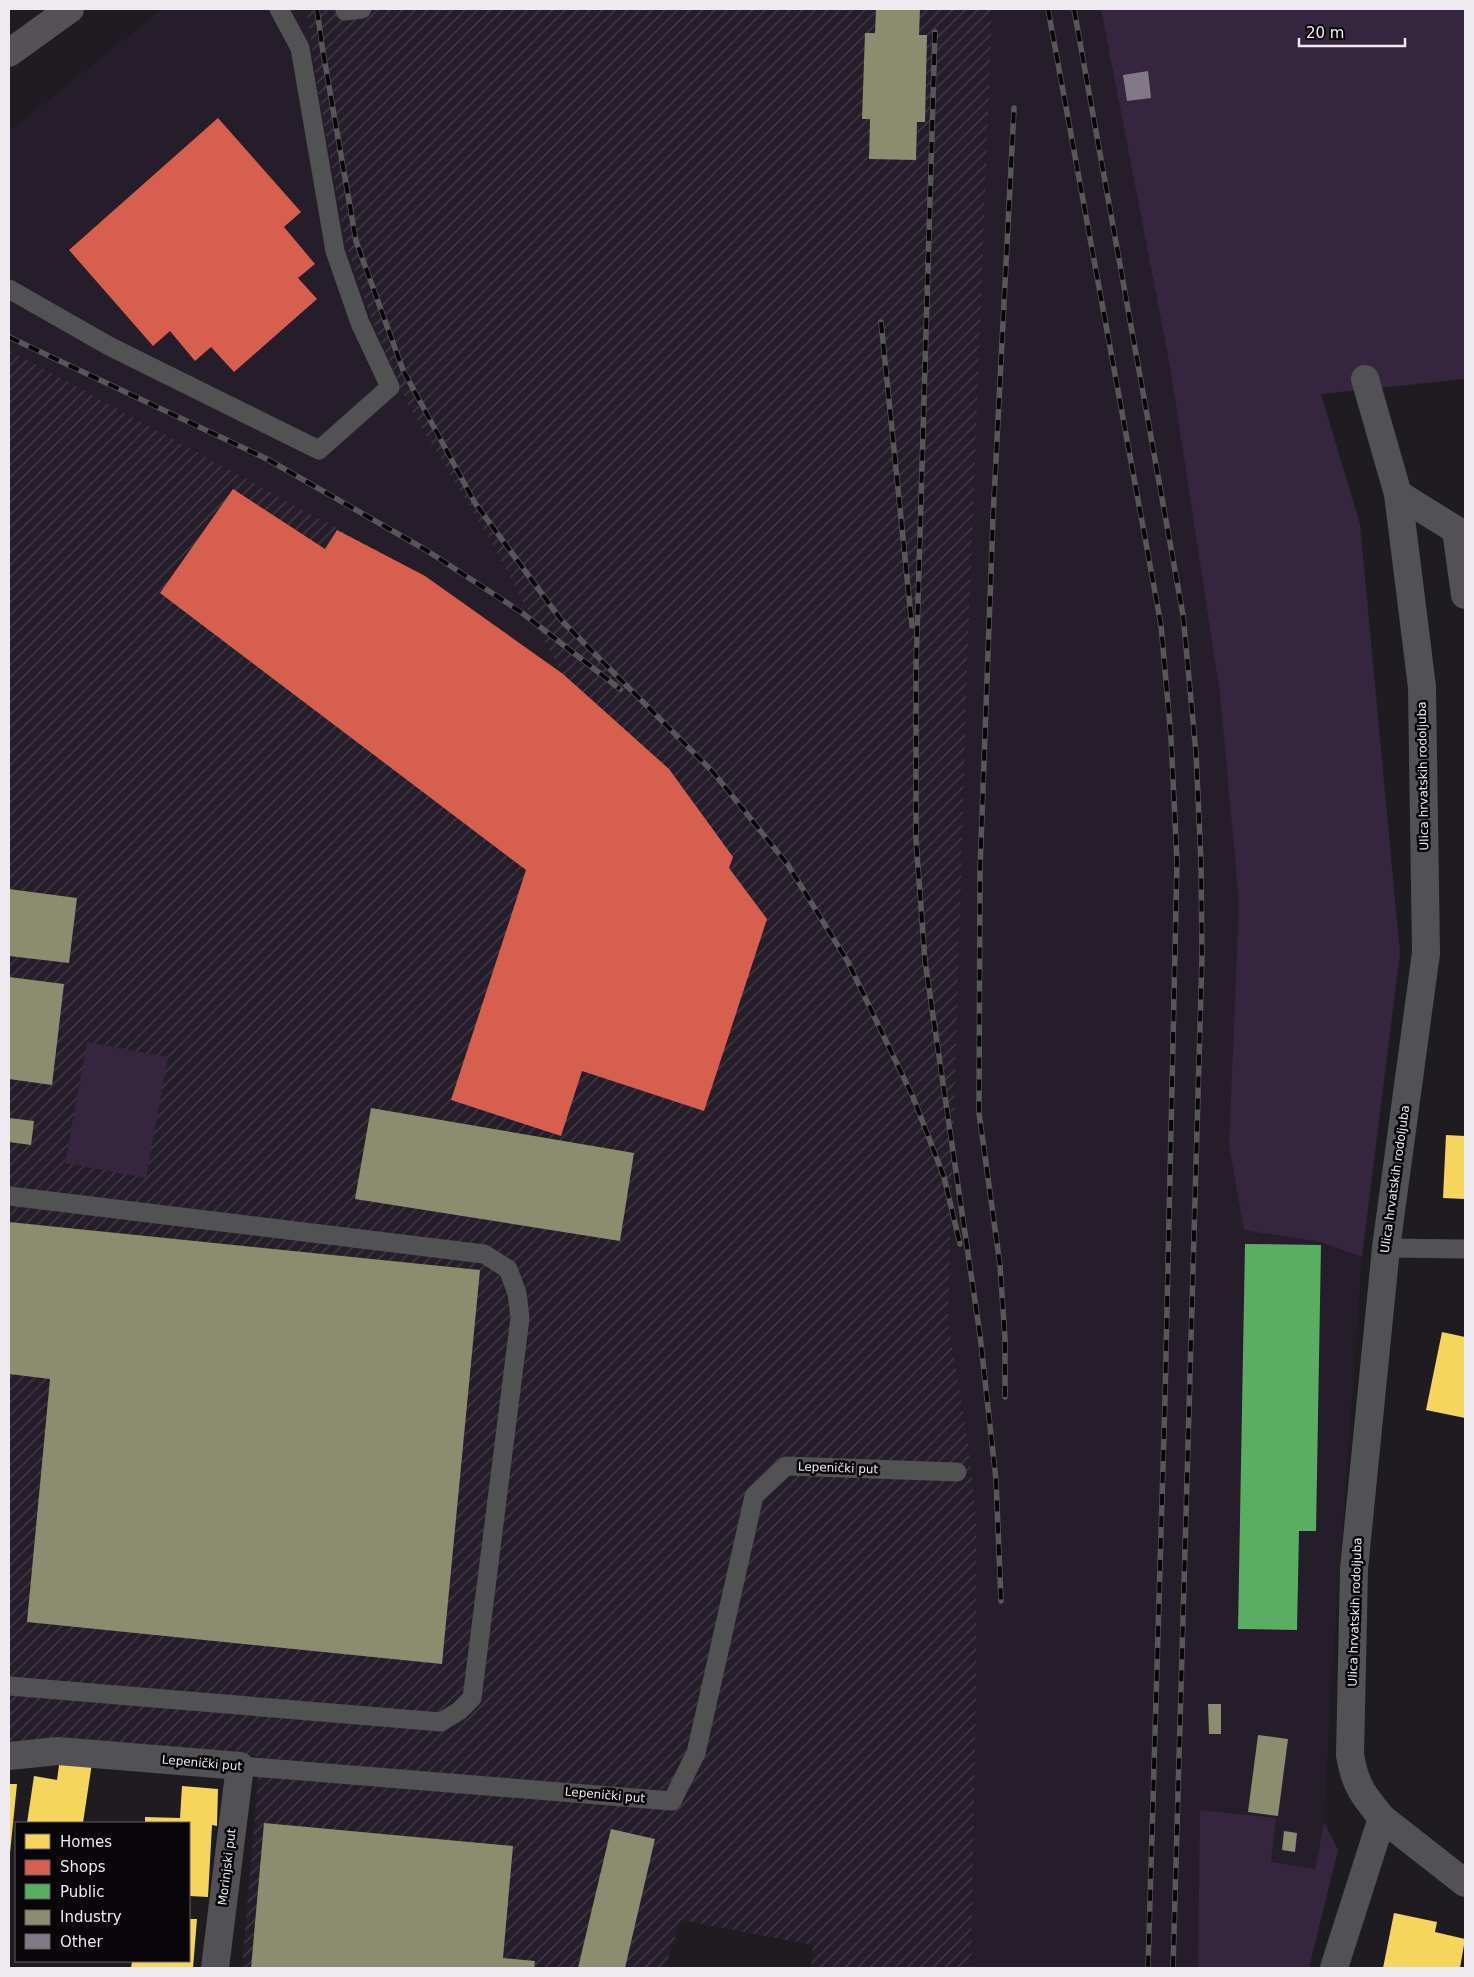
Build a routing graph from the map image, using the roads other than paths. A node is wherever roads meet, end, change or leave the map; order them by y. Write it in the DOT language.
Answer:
graph roads {
  1 [pos="70,9"];
  2 [pos="278,9"];
  3 [pos="9,53"];
  4 [pos="9,289"];
  5 [pos="1364,379"];
  6 [pos="1398,494"];
  7 [pos="1465,595"];
  8 [pos="9,1196"];
  9 [pos="1386,1248"];
  10 [pos="1465,1249"];
  11 [pos="957,1472"];
  12 [pos="9,1686"];
  13 [pos="9,1756"];
  14 [pos="240,1766"];
  15 [pos="1382,1818"];
  16 [pos="1465,1882"];
  17 [pos="215,1968"];
  18 [pos="1334,1968"];
  1 -- 3 [label="street"];
  2 -- 4 [label="lane"];
  5 -- 6 [label="street, Ulica hrvatskih rodoljuba"];
  6 -- 7 [label="street"];
  6 -- 9 [label="street, Ulica hrvatskih rodoljuba"];
  8 -- 12 [label="lane"];
  9 -- 10 [label="lane"];
  9 -- 15 [label="street, Ulica hrvatskih rodoljuba"];
  11 -- 14 [label="lane, Lepenički put"];
  13 -- 14 [label="street, Lepenički put"];
  14 -- 17 [label="street, Morinjski put"];
  15 -- 16 [label="street, Ulica hrvatskih rodoljuba"];
  15 -- 18 [label="street"];
}
